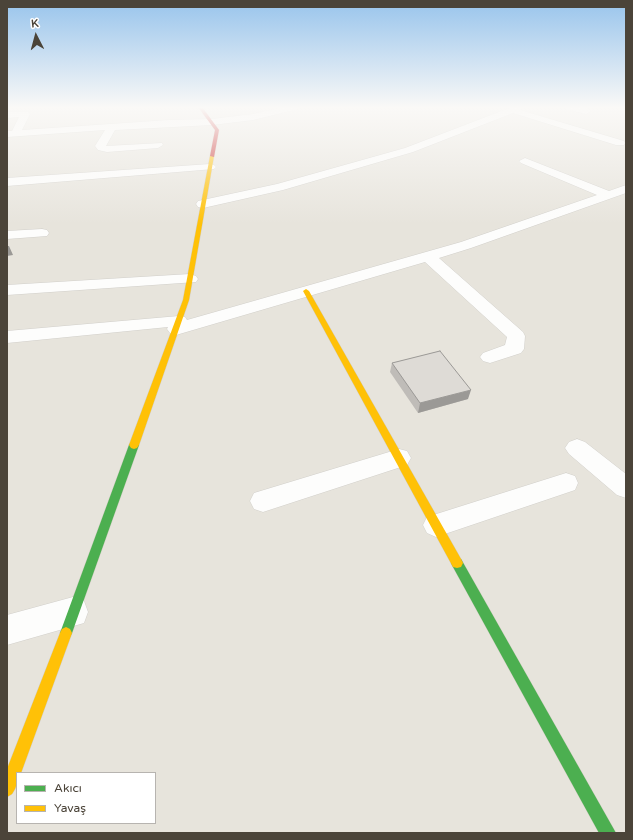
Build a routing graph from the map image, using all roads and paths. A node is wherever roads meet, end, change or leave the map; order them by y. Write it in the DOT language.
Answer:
graph roads {
  1 [pos="100,146"];
  2 [pos="143,146"];
  3 [pos="214,146"];
  4 [pos="419,146"];
  5 [pos="525,161"];
  6 [pos="210,166"];
  7 [pos="7,182"];
  8 [pos="626,189"];
  9 [pos="608,195"];
  10 [pos="203,204"];
  11 [pos="42,233"];
  12 [pos="7,235"];
  13 [pos="428,256"];
  14 [pos="190,279"];
  15 [pos="7,290"];
  16 [pos="306,291"];
  17 [pos="177,325"];
  18 [pos="7,337"];
  19 [pos="490,357"];
  20 [pos="577,448"];
  21 [pos="399,458"];
  22 [pos="566,483"];
  23 [pos="626,488"];
  24 [pos="264,501"];
  25 [pos="436,525"];
  26 [pos="73,612"];
  27 [pos="7,630"];
  28 [pos="7,789"];
  29 [pos="608,833"];
  1 -- 2 [label="street"];
  3 -- 6 [label="street"];
  4 -- 10 [label="street"];
  5 -- 9 [label="street"];
  6 -- 7 [label="street"];
  6 -- 10 [label="street"];
  8 -- 9 [label="street"];
  9 -- 13 [label="street"];
  10 -- 14 [label="street"];
  11 -- 12 [label="street"];
  13 -- 16 [label="street"];
  13 -- 19 [label="street"];
  14 -- 15 [label="street"];
  14 -- 17 [label="street"];
  16 -- 17 [label="street"];
  16 -- 21 [label="street"];
  17 -- 18 [label="street"];
  17 -- 26 [label="street"];
  20 -- 23 [label="street"];
  21 -- 24 [label="street"];
  21 -- 25 [label="street"];
  22 -- 25 [label="street"];
  25 -- 29 [label="street"];
  26 -- 27 [label="street"];
  26 -- 28 [label="street"];
}
